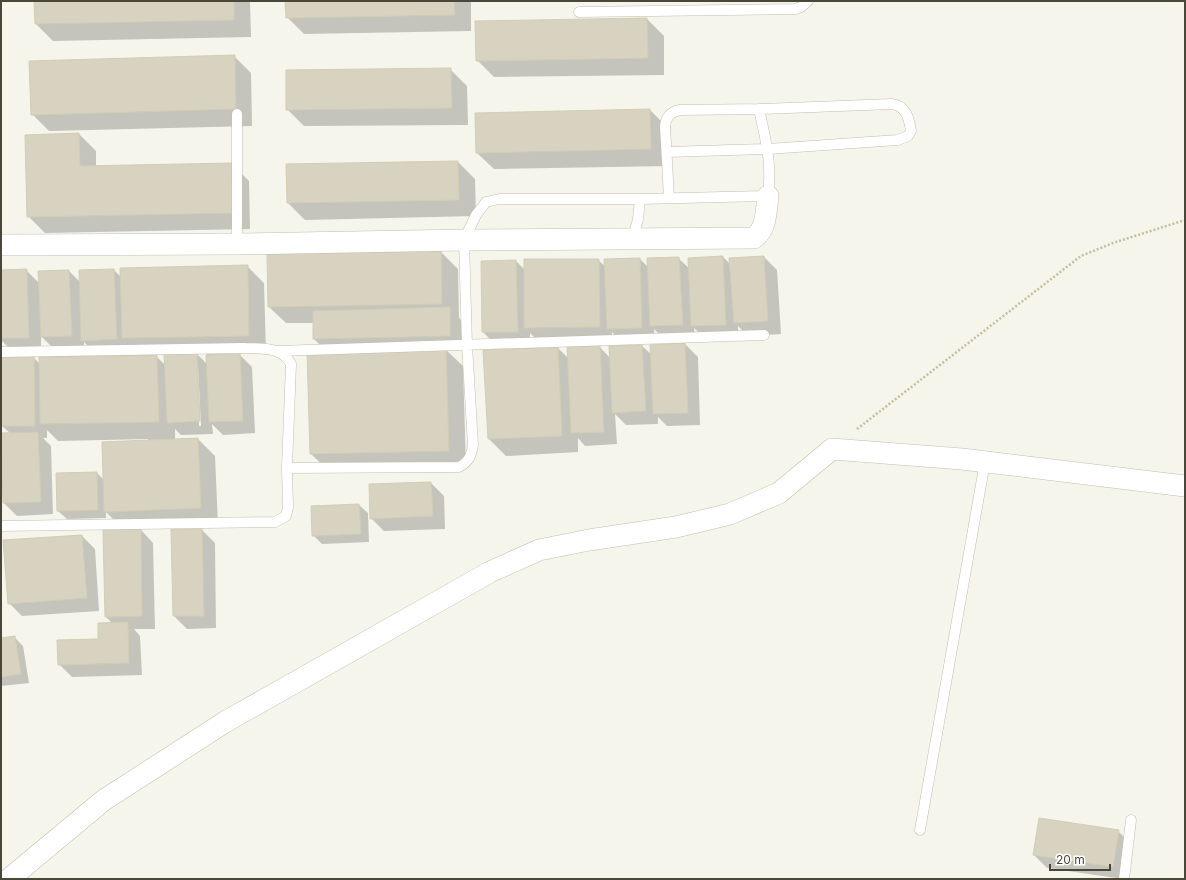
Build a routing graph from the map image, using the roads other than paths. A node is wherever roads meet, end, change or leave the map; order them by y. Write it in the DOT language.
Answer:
graph roads {
  1 [pos="808,1"];
  2 [pos="579,12"];
  3 [pos="759,109"];
  4 [pos="237,114"];
  5 [pos="768,149"];
  6 [pos="667,152"];
  7 [pos="768,196"];
  8 [pos="640,198"];
  9 [pos="669,198"];
  10 [pos="633,238"];
  11 [pos="464,240"];
  12 [pos="237,244"];
  13 [pos="1,245"];
  14 [pos="764,335"];
  15 [pos="467,345"];
  16 [pos="278,351"];
  17 [pos="1,352"];
  18 [pos="985,462"];
  19 [pos="287,468"];
  20 [pos="1185,486"];
  21 [pos="1,526"];
  22 [pos="1131,820"];
  23 [pos="920,830"];
  24 [pos="9,879"];
  25 [pos="1124,879"];
  1 -- 2 [label="lane"];
  3 -- 5 [label="lane"];
  3 -- 5 [label="lane"];
  3 -- 6 [label="lane"];
  4 -- 12 [label="lane"];
  5 -- 6 [label="lane"];
  5 -- 7 [label="lane"];
  6 -- 9 [label="lane"];
  7 -- 9 [label="lane"];
  7 -- 10 [label="street"];
  8 -- 9 [label="lane"];
  8 -- 10 [label="lane"];
  8 -- 11 [label="lane"];
  10 -- 11 [label="street"];
  11 -- 12 [label="street"];
  11 -- 15 [label="lane"];
  12 -- 13 [label="street"];
  14 -- 15 [label="lane"];
  15 -- 16 [label="lane"];
  15 -- 19 [label="lane"];
  16 -- 17 [label="lane"];
  16 -- 19 [label="lane"];
  18 -- 20 [label="street"];
  18 -- 23 [label="lane"];
  18 -- 24 [label="street"];
  19 -- 21 [label="lane"];
  22 -- 25 [label="lane"];
}
